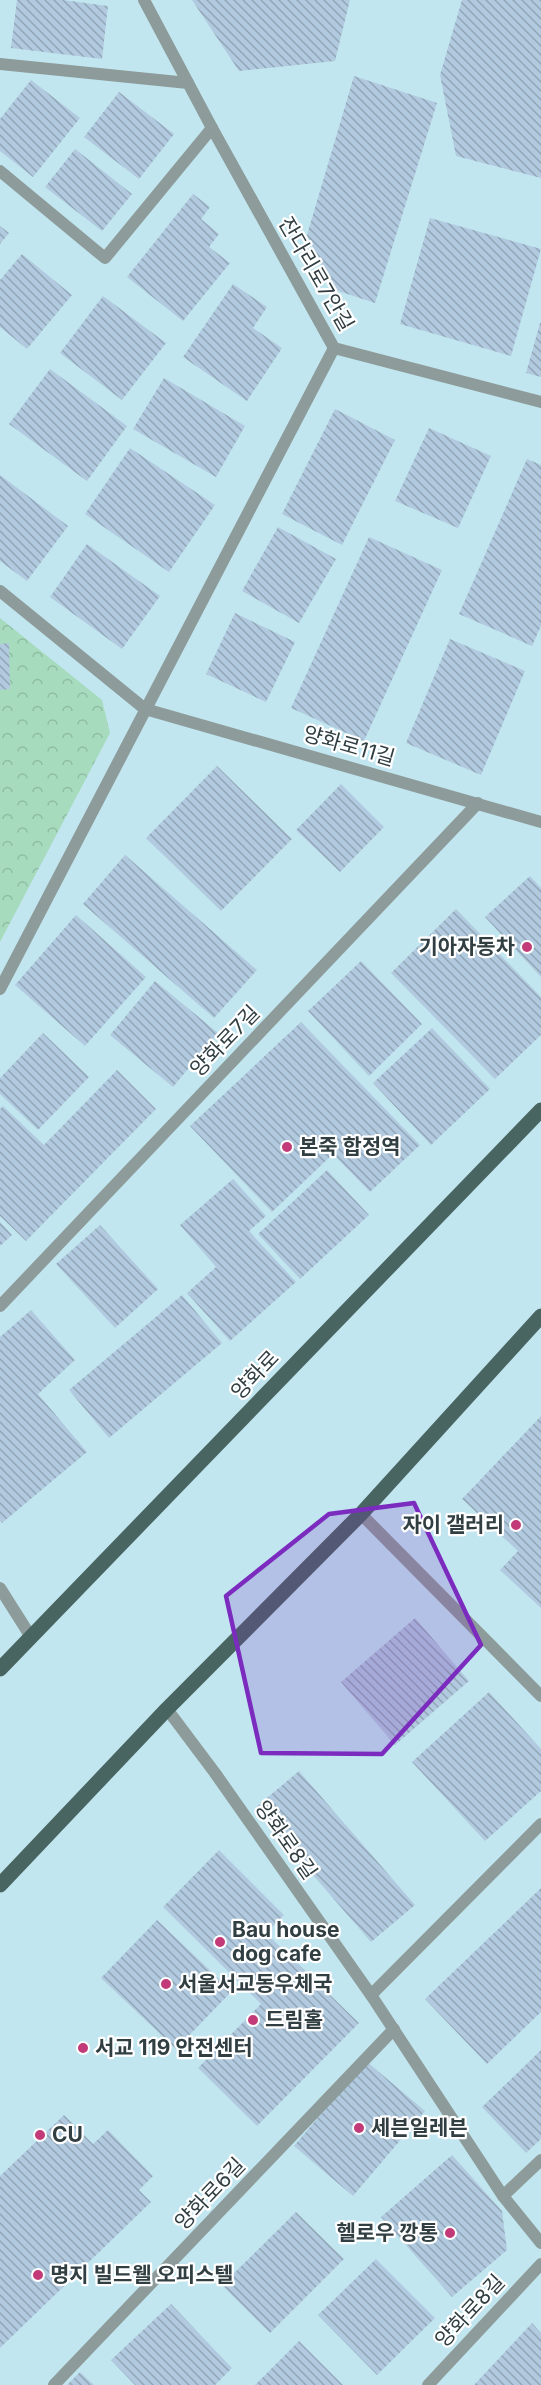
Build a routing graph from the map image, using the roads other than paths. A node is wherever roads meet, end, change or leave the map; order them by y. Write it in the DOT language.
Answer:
graph roads {
  1 [pos="144,0"];
  2 [pos="0,64"];
  3 [pos="188,82"];
  4 [pos="212,128"];
  5 [pos="0,171"];
  6 [pos="334,348"];
  7 [pos="541,402"];
  8 [pos="0,591"];
  9 [pos="145,709"];
  10 [pos="478,803"];
  11 [pos="541,822"];
  12 [pos="0,989"];
  13 [pos="541,1110"];
  14 [pos="0,1306"];
  15 [pos="541,1316"];
  16 [pos="360,1514"];
  17 [pos="0,1588"];
  18 [pos="31,1637"];
  19 [pos="0,1669"];
  20 [pos="541,1696"];
  21 [pos="167,1709"];
  22 [pos="541,1824"];
  23 [pos="0,1885"];
  24 [pos="371,1995"];
  25 [pos="394,2029"];
  26 [pos="541,2160"];
  27 [pos="503,2196"];
  28 [pos="541,2243"];
  29 [pos="541,2264"];
  30 [pos="54,2385"];
  31 [pos="428,2385"];
  1 -- 3 [label="street, 잔다리로7안길"];
  2 -- 3 [label="street"];
  3 -- 4 [label="street, 잔다리로7안길"];
  4 -- 5 [label="street"];
  4 -- 6 [label="street, 잔다리로7안길"];
  6 -- 7 [label="street, 잔다리로7안길"];
  6 -- 9 [label="street"];
  8 -- 9 [label="street, 양화로11길"];
  9 -- 10 [label="street, 양화로11길"];
  9 -- 12 [label="street"];
  10 -- 11 [label="street, 양화로11길"];
  10 -- 14 [label="street, 양화로7길"];
  13 -- 18 [label="main road, 양화로"];
  15 -- 16 [label="main road"];
  16 -- 20 [label="street"];
  16 -- 21 [label="main road"];
  17 -- 18 [label="street"];
  18 -- 19 [label="main road, 양화로"];
  21 -- 23 [label="main road"];
  21 -- 24 [label="street, 양화로8길"];
  22 -- 24 [label="street"];
  24 -- 25 [label="street, 양화로8길"];
  25 -- 27 [label="street, 양화로8길"];
  25 -- 30 [label="street, 양화로6길"];
  26 -- 27 [label="street"];
  27 -- 28 [label="street, 양화로8길"];
  29 -- 31 [label="street, 양화로8길"];
}
